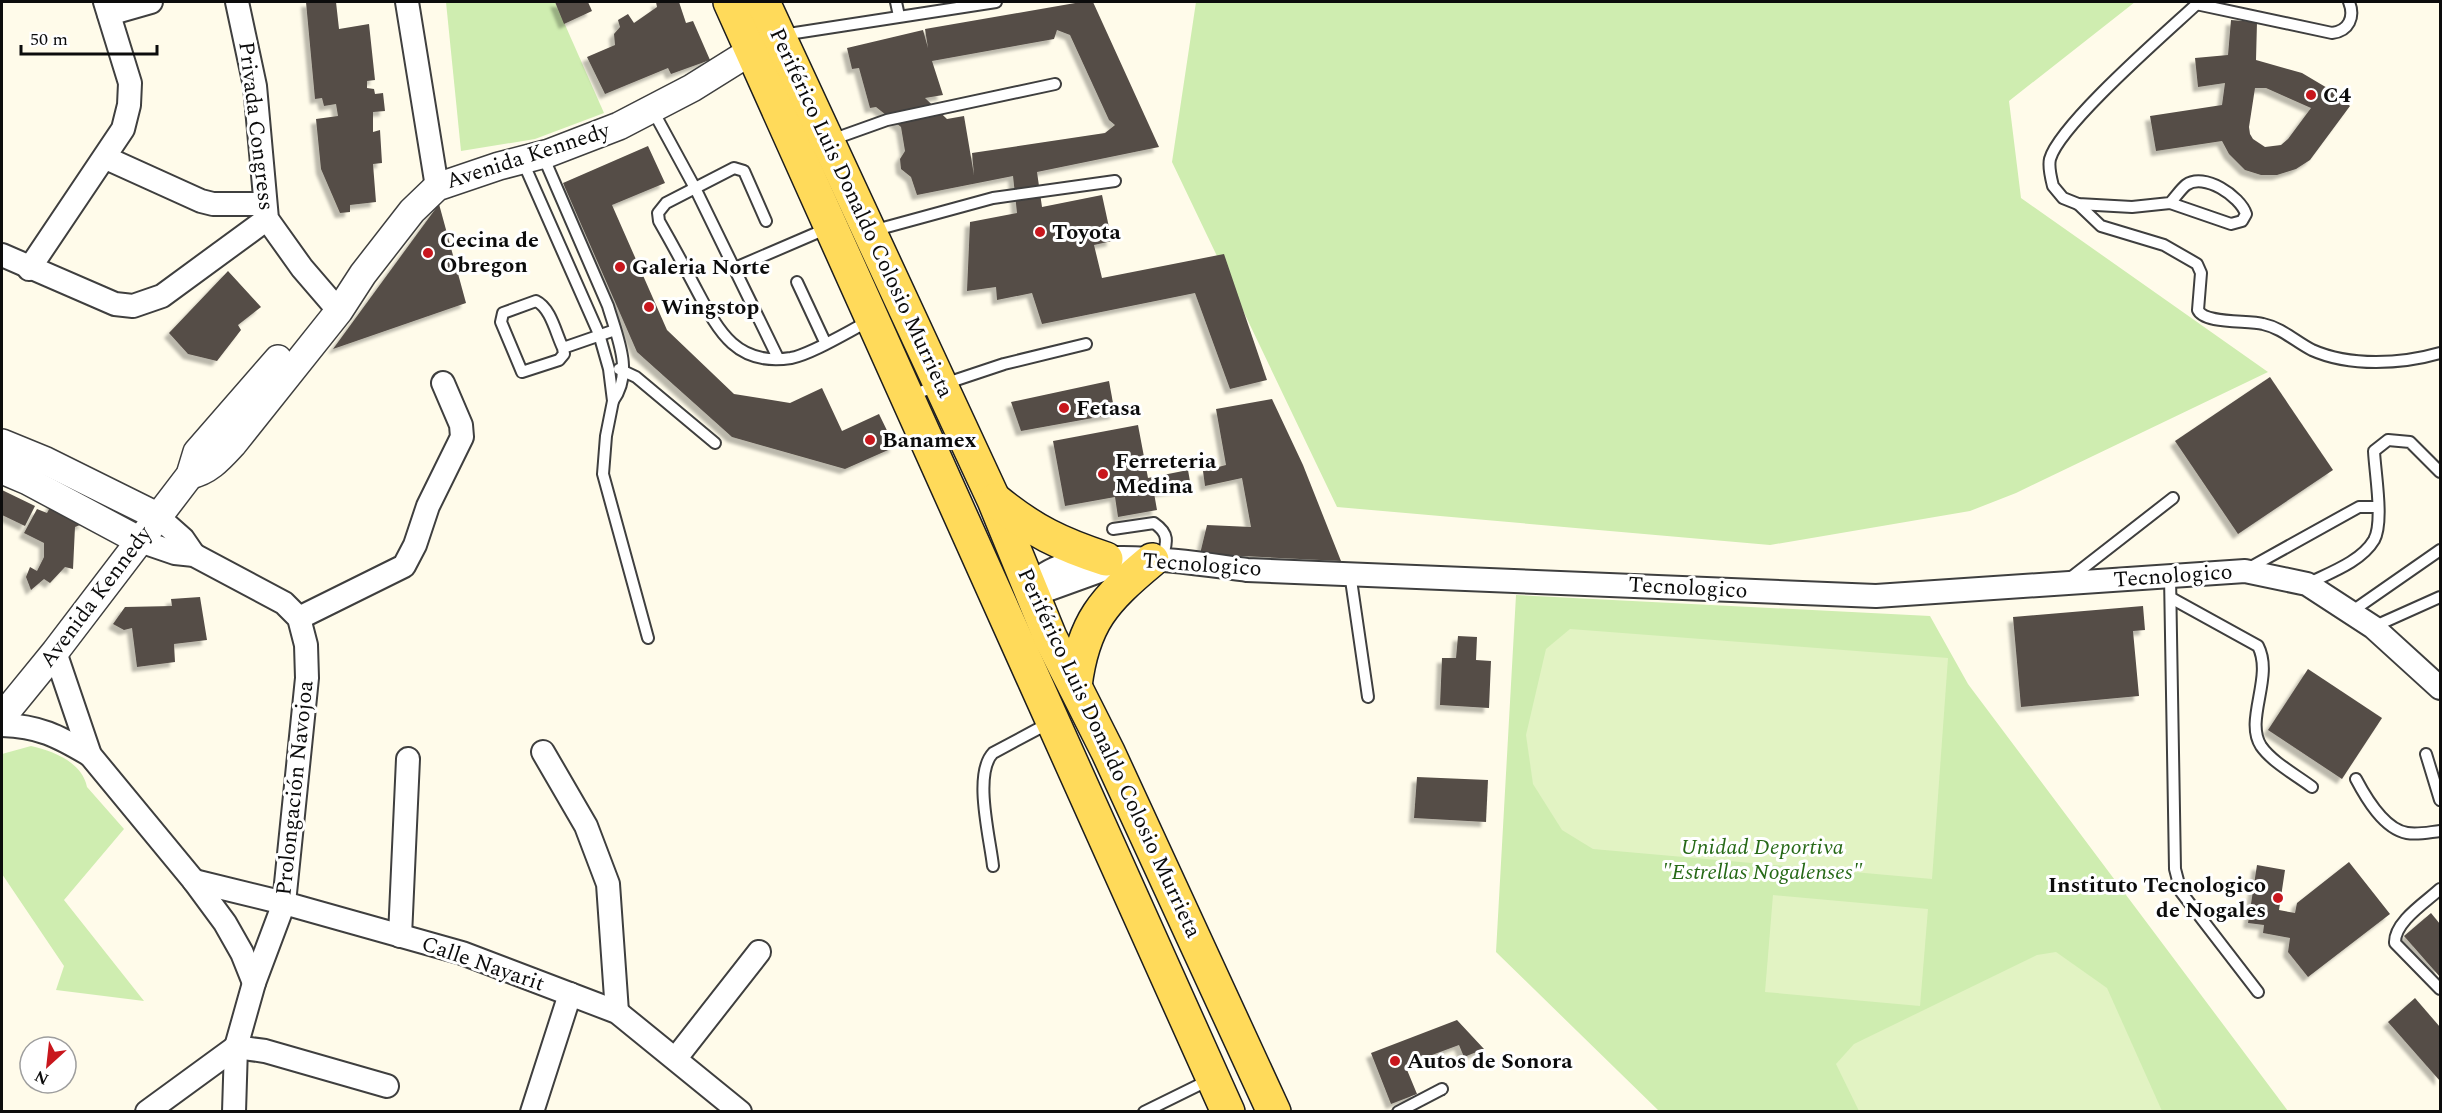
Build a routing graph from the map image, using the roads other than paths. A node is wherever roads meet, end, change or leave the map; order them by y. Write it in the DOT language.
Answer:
graph roads {
  1 [pos="151,2"];
  2 [pos="237,2"];
  3 [pos="407,2"];
  4 [pos="730,2"];
  5 [pos="896,2"];
  6 [pos="996,2"];
  7 [pos="2349,2"];
  8 [pos="2198,3"];
  9 [pos="107,8"];
  10 [pos="899,16"];
  11 [pos="767,20"];
  12 [pos="1055,84"];
  13 [pos="652,108"];
  14 [pos="827,141"];
  15 [pos="106,158"];
  16 [pos="533,159"];
  17 [pos="1114,181"];
  18 [pos="437,187"];
  19 [pos="695,188"];
  20 [pos="2078,204"];
  21 [pos="2170,204"];
  22 [pos="265,212"];
  23 [pos="766,221"];
  24 [pos="851,222"];
  25 [pos="2,255"];
  26 [pos="735,268"];
  27 [pos="29,269"];
  28 [pos="797,282"];
  29 [pos="335,306"];
  30 [pos="872,319"];
  31 [pos="615,330"];
  32 [pos="599,334"];
  33 [pos="825,342"];
  34 [pos="1086,344"];
  35 [pos="562,348"];
  36 [pos="2440,353"];
  37 [pos="778,358"];
  38 [pos="609,369"];
  39 [pos="625,370"];
  40 [pos="442,383"];
  41 [pos="940,385"];
  42 [pos="906,397"];
  43 [pos="613,401"];
  44 [pos="2,443"];
  45 [pos="715,443"];
  46 [pos="2,470"];
  47 [pos="2440,472"];
  48 [pos="2174,498"];
  49 [pos="956,499"];
  50 [pos="994,500"];
  51 [pos="2377,507"];
  52 [pos="157,516"];
  53 [pos="140,541"];
  54 [pos="2440,550"];
  55 [pos="1133,554"];
  56 [pos="194,555"];
  57 [pos="2245,571"];
  58 [pos="1350,572"];
  59 [pos="2064,583"];
  60 [pos="2307,584"];
  61 [pos="2171,587"];
  62 [pos="1031,588"];
  63 [pos="2440,597"];
  64 [pos="2350,612"];
  65 [pos="300,618"];
  66 [pos="2373,627"];
  67 [pos="648,638"];
  68 [pos="55,652"];
  69 [pos="1075,686"];
  70 [pos="2440,688"];
  71 [pos="1368,697"];
  72 [pos="1045,707"];
  73 [pos="2,717"];
  74 [pos="2,725"];
  75 [pos="543,752"];
  76 [pos="2426,754"];
  77 [pos="90,755"];
  78 [pos="408,759"];
  79 [pos="2356,779"];
  80 [pos="2312,787"];
  81 [pos="2440,800"];
  82 [pos="2440,831"];
  83 [pos="993,866"];
  84 [pos="194,881"];
  85 [pos="2440,889"];
  86 [pos="284,903"];
  87 [pos="400,936"];
  88 [pos="759,952"];
  89 [pos="254,982"];
  90 [pos="2440,989"];
  91 [pos="2258,992"];
  92 [pos="570,994"];
  93 [pos="617,1012"];
  94 [pos="236,1047"];
  95 [pos="676,1058"];
  96 [pos="1212,1078"];
  97 [pos="387,1086"];
  98 [pos="1442,1089"];
  99 [pos="147,1112"];
  100 [pos="234,1112"];
  101 [pos="532,1112"];
  102 [pos="740,1112"];
  103 [pos="1144,1112"];
  104 [pos="1228,1112"];
  105 [pos="1274,1112"];
  106 [pos="1398,1112"];
  1 -- 9 [label="street"];
  2 -- 22 [label="street, Privada Congress"];
  3 -- 18 [label="street"];
  4 -- 11 [label="main road, Periférico Luis Donaldo Colosio Murrieta"];
  5 -- 10 [label="lane"];
  6 -- 10 [label="lane, Avenida Kennedy"];
  7 -- 8 [label="lane"];
  8 -- 20 [label="lane"];
  9 -- 15 [label="street"];
  10 -- 11 [label="lane, Avenida Kennedy"];
  11 -- 13 [label="street, Avenida Kennedy"];
  11 -- 14 [label="main road, Periférico Luis Donaldo Colosio Murrieta"];
  11 -- 24 [label="main road, Periférico Luis Donaldo Colosio Murrieta"];
  12 -- 14 [label="lane"];
  13 -- 16 [label="street, Avenida Kennedy"];
  13 -- 19 [label="lane"];
  14 -- 24 [label="main road, Periférico Luis Donaldo Colosio Murrieta"];
  15 -- 22 [label="street"];
  15 -- 27 [label="street"];
  16 -- 18 [label="street, Avenida Kennedy"];
  16 -- 31 [label="lane"];
  16 -- 32 [label="lane"];
  17 -- 24 [label="lane"];
  18 -- 29 [label="street, Avenida Kennedy"];
  19 -- 23 [label="lane"];
  19 -- 26 [label="lane"];
  19 -- 37 [label="lane"];
  20 -- 21 [label="lane"];
  20 -- 36 [label="lane"];
  21 -- 21 [label="lane"];
  22 -- 27 [label="street"];
  22 -- 29 [label="street, Privada Congress"];
  24 -- 26 [label="lane"];
  24 -- 30 [label="main road, Periférico Luis Donaldo Colosio Murrieta"];
  24 -- 41 [label="main road, Periférico Luis Donaldo Colosio Murrieta"];
  25 -- 27 [label="street"];
  26 -- 37 [label="lane"];
  28 -- 33 [label="lane"];
  29 -- 52 [label="street, Avenida Kennedy"];
  30 -- 33 [label="lane"];
  30 -- 42 [label="main road, Periférico Luis Donaldo Colosio Murrieta"];
  31 -- 32 [label="lane"];
  31 -- 39 [label="lane"];
  32 -- 35 [label="lane"];
  32 -- 38 [label="lane"];
  33 -- 37 [label="lane"];
  34 -- 41 [label="lane"];
  35 -- 35 [label="lane"];
  38 -- 39 [label="lane"];
  38 -- 43 [label="lane"];
  39 -- 43 [label="lane"];
  39 -- 45 [label="lane"];
  40 -- 65 [label="street"];
  41 -- 42 [label="lane"];
  41 -- 50 [label="main road, Periférico Luis Donaldo Colosio Murrieta"];
  42 -- 49 [label="main road, Periférico Luis Donaldo Colosio Murrieta"];
  43 -- 67 [label="lane"];
  44 -- 52 [label="street"];
  46 -- 53 [label="street"];
  47 -- 51 [label="lane"];
  48 -- 59 [label="lane"];
  49 -- 62 [label="main road"];
  49 -- 72 [label="main road, Periférico Luis Donaldo Colosio Murrieta"];
  50 -- 55 [label="main road"];
  50 -- 62 [label="main road, Periférico Luis Donaldo Colosio Murrieta"];
  51 -- 57 [label="lane, Tecnologico"];
  51 -- 60 [label="lane"];
  52 -- 53 [label="street, Avenida Kennedy"];
  52 -- 56 [label="street"];
  53 -- 56 [label="street"];
  53 -- 68 [label="street, Avenida Kennedy"];
  54 -- 64 [label="lane"];
  55 -- 58 [label="street, Tecnologico"];
  55 -- 62 [label="street, Tecnologico"];
  55 -- 69 [label="main road"];
  56 -- 65 [label="street"];
  57 -- 60 [label="street, Tecnologico"];
  57 -- 61 [label="street, Tecnologico"];
  58 -- 59 [label="street, Tecnologico"];
  58 -- 71 [label="lane"];
  59 -- 61 [label="street, Tecnologico"];
  60 -- 64 [label="street, Tecnologico"];
  61 -- 80 [label="lane"];
  61 -- 91 [label="lane"];
  62 -- 69 [label="main road, Periférico Luis Donaldo Colosio Murrieta"];
  62 -- 72 [label="main road"];
  63 -- 66 [label="lane"];
  64 -- 66 [label="street, Tecnologico"];
  65 -- 86 [label="street, Prolongación Navojoa"];
  66 -- 70 [label="street, Tecnologico"];
  68 -- 73 [label="street, Avenida Kennedy"];
  68 -- 77 [label="street"];
  69 -- 105 [label="main road, Periférico Luis Donaldo Colosio Murrieta"];
  72 -- 83 [label="lane"];
  72 -- 96 [label="main road, Periférico Luis Donaldo Colosio Murrieta"];
  74 -- 77 [label="street"];
  75 -- 93 [label="street"];
  76 -- 81 [label="lane"];
  77 -- 84 [label="street"];
  78 -- 87 [label="street"];
  79 -- 82 [label="lane"];
  84 -- 86 [label="street, Calle Nayarit"];
  84 -- 89 [label="street"];
  85 -- 90 [label="lane"];
  86 -- 87 [label="street, Calle Nayarit"];
  86 -- 89 [label="street, Prolongación Navojoa"];
  87 -- 92 [label="street, Calle Nayarit"];
  88 -- 95 [label="street"];
  89 -- 94 [label="street, Prolongación Navojoa"];
  92 -- 93 [label="street, Calle Nayarit"];
  92 -- 101 [label="street"];
  93 -- 95 [label="street, Calle Nayarit"];
  94 -- 97 [label="street"];
  94 -- 99 [label="street"];
  94 -- 100 [label="street, Prolongación Navojoa"];
  95 -- 102 [label="street, Calle Nayarit"];
  96 -- 103 [label="lane"];
  96 -- 104 [label="main road, Periférico Luis Donaldo Colosio Murrieta"];
  98 -- 106 [label="lane"];
}
